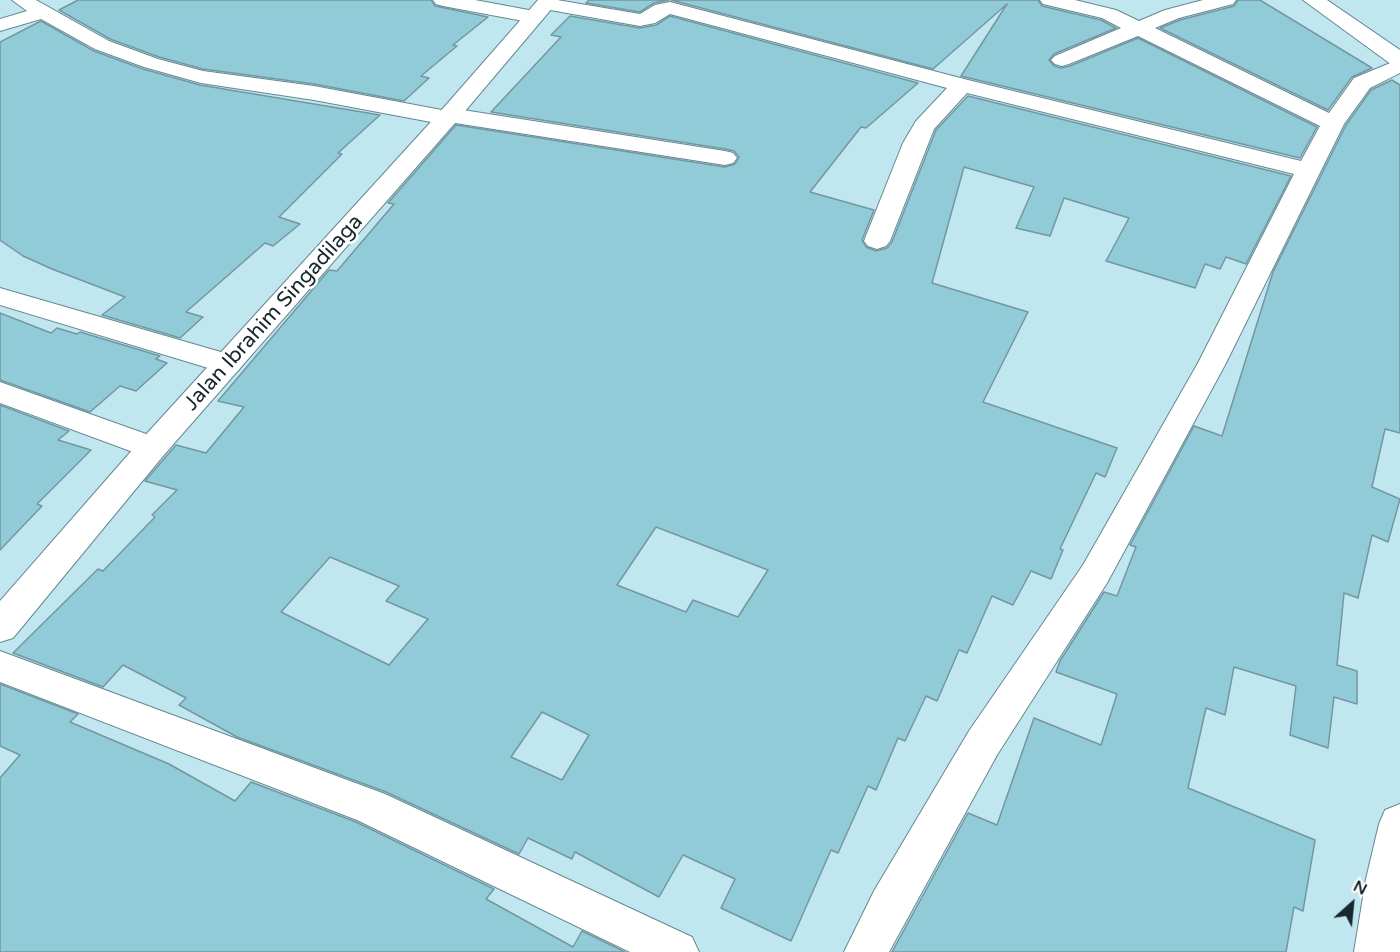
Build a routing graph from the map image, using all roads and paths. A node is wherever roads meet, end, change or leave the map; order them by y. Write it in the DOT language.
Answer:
graph roads {
  1 [pos="22,0"];
  2 [pos="443,0"];
  3 [pos="1050,0"];
  4 [pos="1226,0"];
  5 [pos="1313,0"];
  6 [pos="543,7"];
  7 [pos="44,12"];
  8 [pos="0,25"];
  9 [pos="1136,28"];
  10 [pos="1062,60"];
  11 [pos="1400,60"];
  12 [pos="1400,65"];
  13 [pos="962,85"];
  14 [pos="448,116"];
  15 [pos="1333,123"];
  16 [pos="725,158"];
  17 [pos="1308,170"];
  18 [pos="877,241"];
  19 [pos="0,297"];
  20 [pos="228,364"];
  21 [pos="0,392"];
  22 [pos="152,448"];
  23 [pos="0,627"];
  24 [pos="0,666"];
  25 [pos="1400,824"];
  26 [pos="677,952"];
  27 [pos="866,952"];
  28 [pos="1377,952"];
  1 -- 7 [label="street"];
  2 -- 6 [label="street"];
  3 -- 9 [label="street"];
  4 -- 9 [label="street"];
  5 -- 11 [label="main road"];
  6 -- 13 [label="street"];
  6 -- 14 [label="main road, Jalan Ibrahim Singadilaga"];
  7 -- 8 [label="street"];
  7 -- 14 [label="street"];
  9 -- 10 [label="street"];
  9 -- 15 [label="street"];
  12 -- 15 [label="street"];
  13 -- 17 [label="street"];
  13 -- 18 [label="street"];
  14 -- 16 [label="street"];
  14 -- 20 [label="main road, Jalan Ibrahim Singadilaga"];
  15 -- 17 [label="street"];
  17 -- 27 [label="street"];
  19 -- 20 [label="street"];
  20 -- 22 [label="main road, Jalan Ibrahim Singadilaga"];
  21 -- 22 [label="street"];
  22 -- 23 [label="main road, Jalan Ibrahim Singadilaga"];
  24 -- 26 [label="street"];
  25 -- 28 [label="main road"];
}
